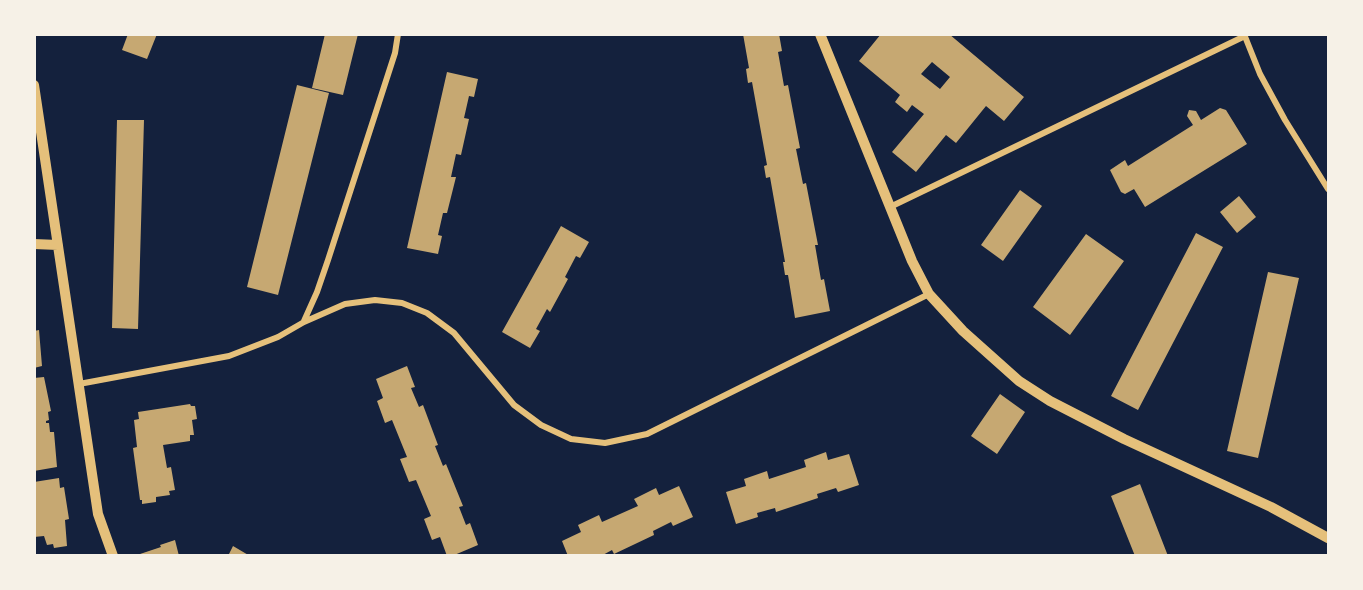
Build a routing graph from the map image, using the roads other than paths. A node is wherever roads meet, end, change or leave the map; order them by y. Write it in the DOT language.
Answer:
graph roads {
  1 [pos="398,34"];
  2 [pos="820,34"];
  3 [pos="1245,35"];
  4 [pos="34,85"];
  5 [pos="1329,189"];
  6 [pos="890,207"];
  7 [pos="34,244"];
  8 [pos="58,245"];
  9 [pos="929,294"];
  10 [pos="304,322"];
  11 [pos="79,384"];
  12 [pos="1329,538"];
  13 [pos="113,555"];
  1 -- 10 [label="street"];
  2 -- 6 [label="street"];
  3 -- 5 [label="street"];
  3 -- 6 [label="street"];
  4 -- 8 [label="street"];
  6 -- 9 [label="street"];
  7 -- 8 [label="street"];
  8 -- 11 [label="street"];
  9 -- 10 [label="street"];
  9 -- 12 [label="street"];
  10 -- 11 [label="street"];
  11 -- 13 [label="street"];
}
